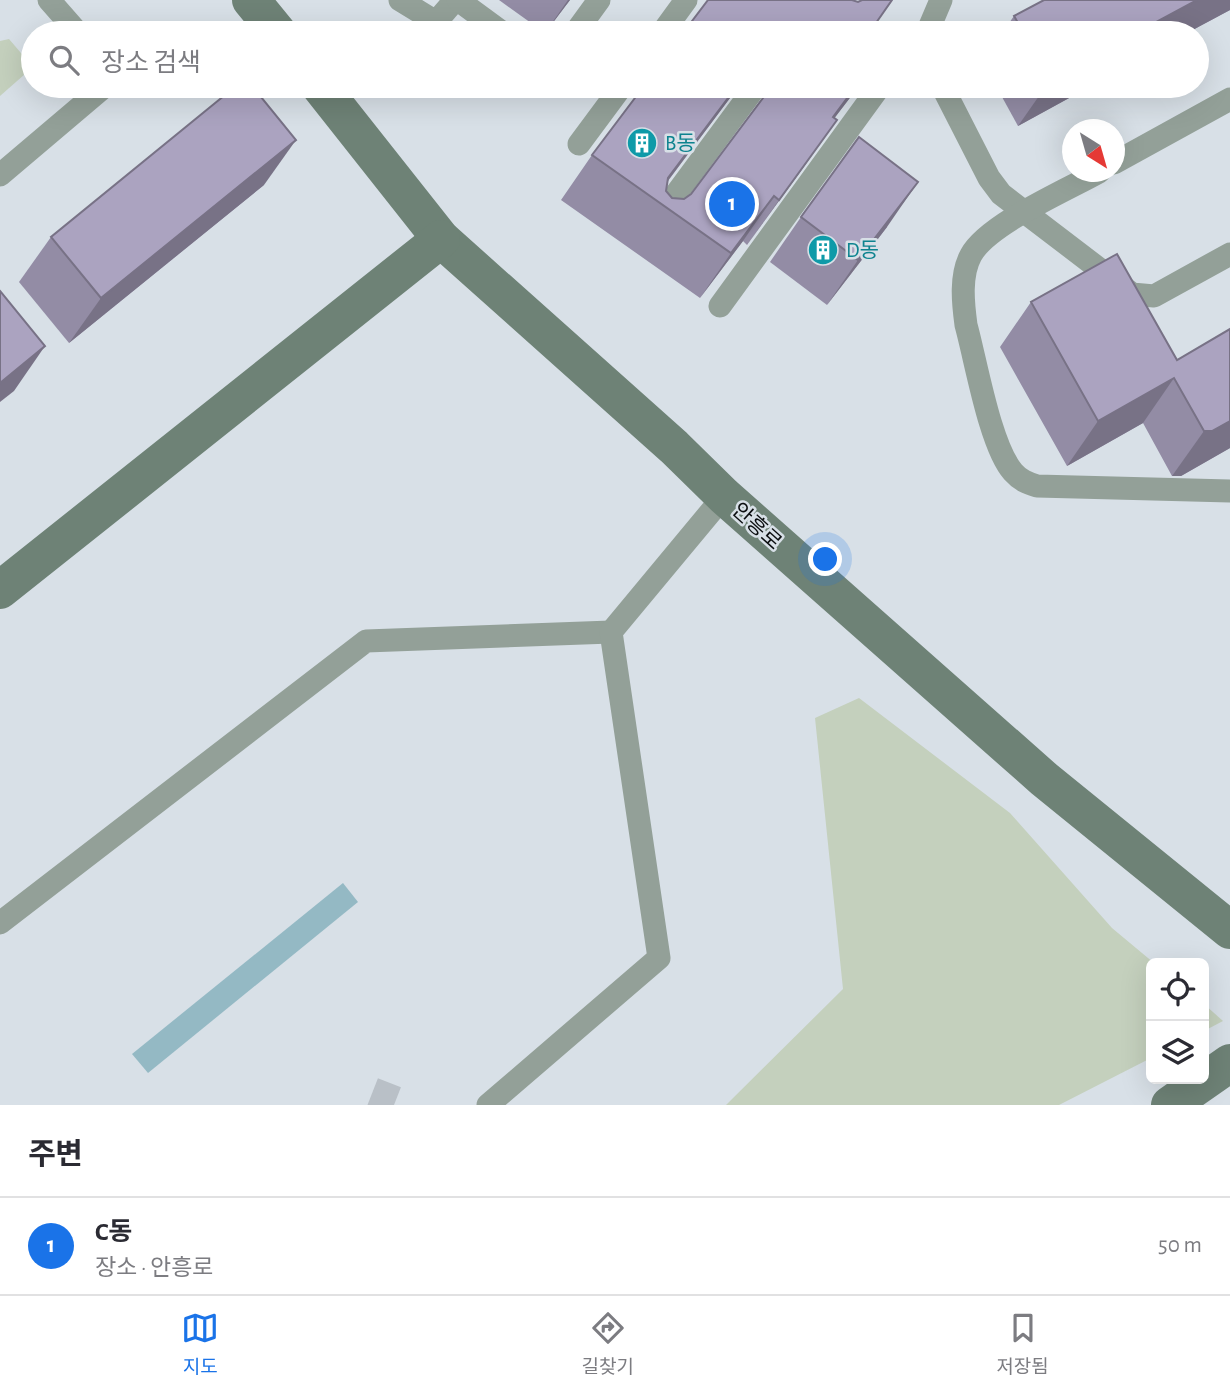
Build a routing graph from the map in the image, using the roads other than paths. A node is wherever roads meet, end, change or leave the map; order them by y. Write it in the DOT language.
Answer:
graph roads {
  1 [pos="49,0"];
  2 [pos="251,0"];
  3 [pos="400,0"];
  4 [pos="457,0"];
  5 [pos="599,0"];
  6 [pos="687,0"];
  7 [pos="942,0"];
  8 [pos="67,21"];
  9 [pos="268,21"];
  10 [pos="434,21"];
  11 [pos="437,21"];
  12 [pos="486,21"];
  13 [pos="584,21"];
  14 [pos="671,21"];
  15 [pos="932,21"];
  16 [pos="91,98"];
  17 [pos="329,98"];
  18 [pos="613,98"];
  19 [pos="747,98"];
  20 [pos="871,98"];
  21 [pos="948,98"];
  22 [pos="1230,99"];
  23 [pos="579,144"];
  24 [pos="1125,157"];
  25 [pos="0,176"];
  26 [pos="1081,182"];
  27 [pos="1024,213"];
  28 [pos="648,231"];
  29 [pos="441,239"];
  30 [pos="1230,254"];
  31 [pos="720,306"];
  32 [pos="1230,491"];
  33 [pos="724,496"];
  34 [pos="0,590"];
  35 [pos="611,632"];
  36 [pos="0,923"];
  37 [pos="1230,930"];
  38 [pos="1230,1063"];
  39 [pos="488,1105"];
  40 [pos="1170,1105"];
  1 -- 8 [label="lane"];
  2 -- 9 [label="street"];
  3 -- 10 [label="lane"];
  4 -- 11 [label="lane"];
  4 -- 12 [label="lane"];
  5 -- 13 [label="lane"];
  6 -- 14 [label="lane"];
  7 -- 15 [label="lane"];
  16 -- 25 [label="lane"];
  17 -- 29 [label="street, 안흥로"];
  18 -- 23 [label="lane"];
  19 -- 28 [label="lane"];
  20 -- 31 [label="lane"];
  21 -- 27 [label="lane"];
  22 -- 24 [label="lane"];
  26 -- 27 [label="lane"];
  27 -- 30 [label="lane"];
  27 -- 32 [label="lane"];
  29 -- 33 [label="street, 안흥로"];
  29 -- 34 [label="street"];
  33 -- 35 [label="lane"];
  33 -- 37 [label="street, 안흥로"];
  35 -- 36 [label="lane"];
  35 -- 39 [label="lane"];
  38 -- 40 [label="street"];
}
